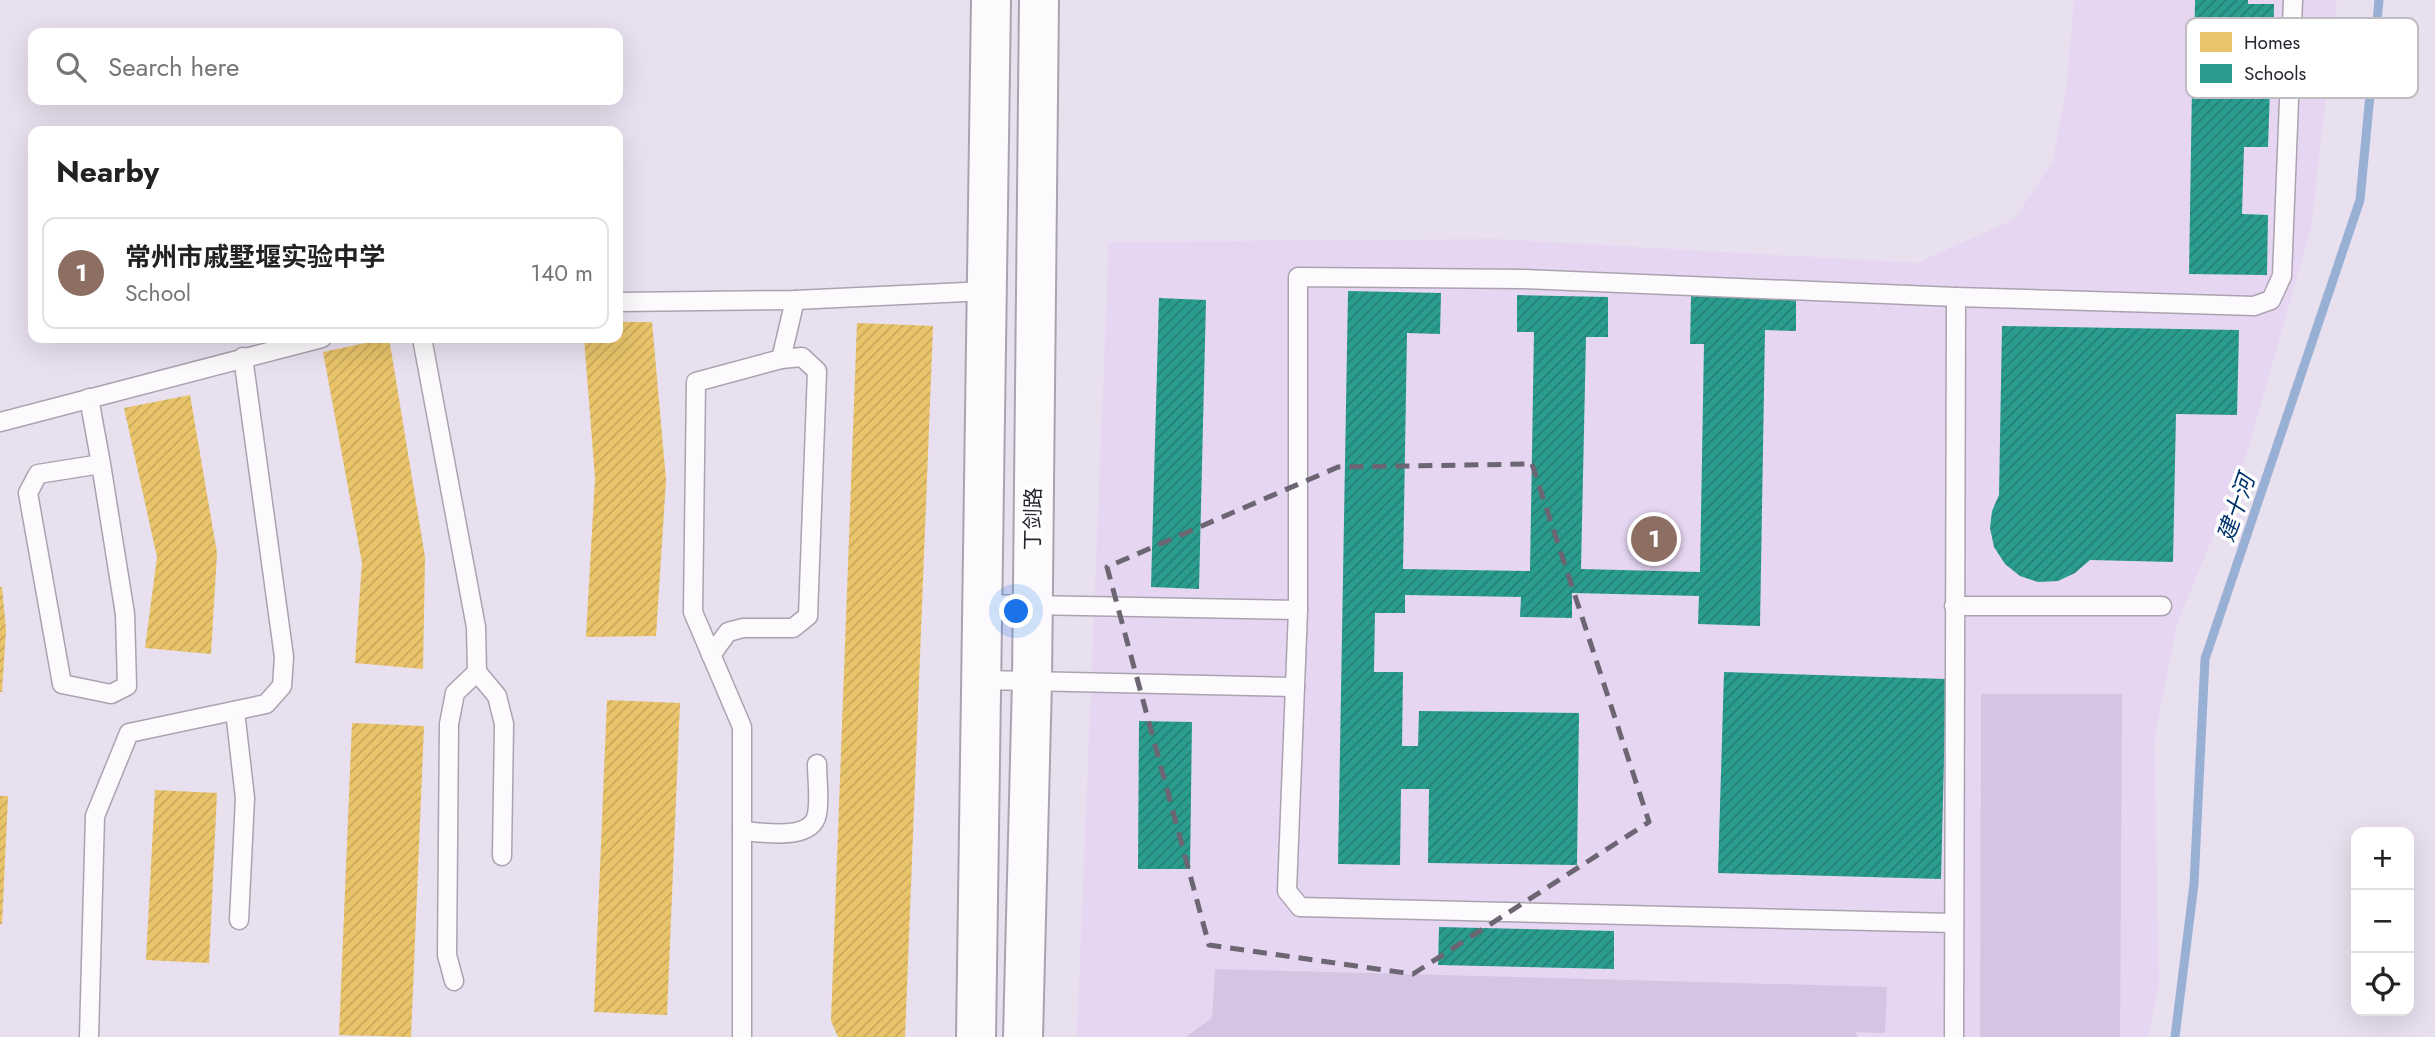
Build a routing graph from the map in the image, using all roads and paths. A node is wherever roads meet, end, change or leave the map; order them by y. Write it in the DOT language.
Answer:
graph roads {
  1 [pos="991,0"];
  2 [pos="1039,0"];
  3 [pos="2293,0"];
  4 [pos="2292,18"];
  5 [pos="2289,98"];
  6 [pos="987,291"];
  7 [pos="1956,297"];
  8 [pos="795,300"];
  9 [pos="623,302"];
  10 [pos="301,343"];
  11 [pos="423,343"];
  12 [pos="243,357"];
  13 [pos="781,359"];
  14 [pos="89,398"];
  15 [pos="0,422"];
  16 [pos="101,464"];
  17 [pos="982,604"];
  18 [pos="1032,605"];
  19 [pos="1954,606"];
  20 [pos="2162,606"];
  21 [pos="1298,610"];
  22 [pos="711,654"];
  23 [pos="477,672"];
  24 [pos="981,680"];
  25 [pos="1032,681"];
  26 [pos="1295,687"];
  27 [pos="235,711"];
  28 [pos="817,764"];
  29 [pos="742,831"];
  30 [pos="502,856"];
  31 [pos="239,920"];
  32 [pos="1953,923"];
  33 [pos="454,981"];
  34 [pos="89,1037"];
  35 [pos="742,1037"];
  36 [pos="975,1037"];
  37 [pos="1023,1037"];
  38 [pos="1954,1037"];
  1 -- 6 [label="main road"];
  2 -- 18 [label="main road, 丁剑路"];
  3 -- 4 [label="lane"];
  5 -- 7 [label="lane"];
  6 -- 8 [label="lane"];
  6 -- 17 [label="main road"];
  7 -- 19 [label="lane"];
  7 -- 21 [label="lane"];
  8 -- 9 [label="lane"];
  8 -- 13 [label="lane"];
  10 -- 12 [label="lane"];
  11 -- 23 [label="lane"];
  12 -- 14 [label="lane"];
  12 -- 27 [label="lane"];
  13 -- 22 [label="lane"];
  13 -- 22 [label="lane"];
  14 -- 15 [label="lane"];
  14 -- 16 [label="lane"];
  16 -- 16 [label="lane"];
  17 -- 18 [label="lane"];
  17 -- 24 [label="main road"];
  18 -- 21 [label="lane"];
  18 -- 25 [label="main road, 丁剑路"];
  19 -- 20 [label="lane"];
  19 -- 32 [label="lane"];
  21 -- 26 [label="lane"];
  22 -- 29 [label="lane"];
  23 -- 30 [label="lane"];
  23 -- 33 [label="lane"];
  24 -- 25 [label="lane"];
  24 -- 36 [label="main road"];
  25 -- 26 [label="lane"];
  25 -- 37 [label="main road, 丁剑路"];
  26 -- 32 [label="lane"];
  27 -- 31 [label="lane"];
  27 -- 34 [label="lane"];
  28 -- 29 [label="lane"];
  29 -- 35 [label="lane"];
  32 -- 38 [label="lane"];
}
